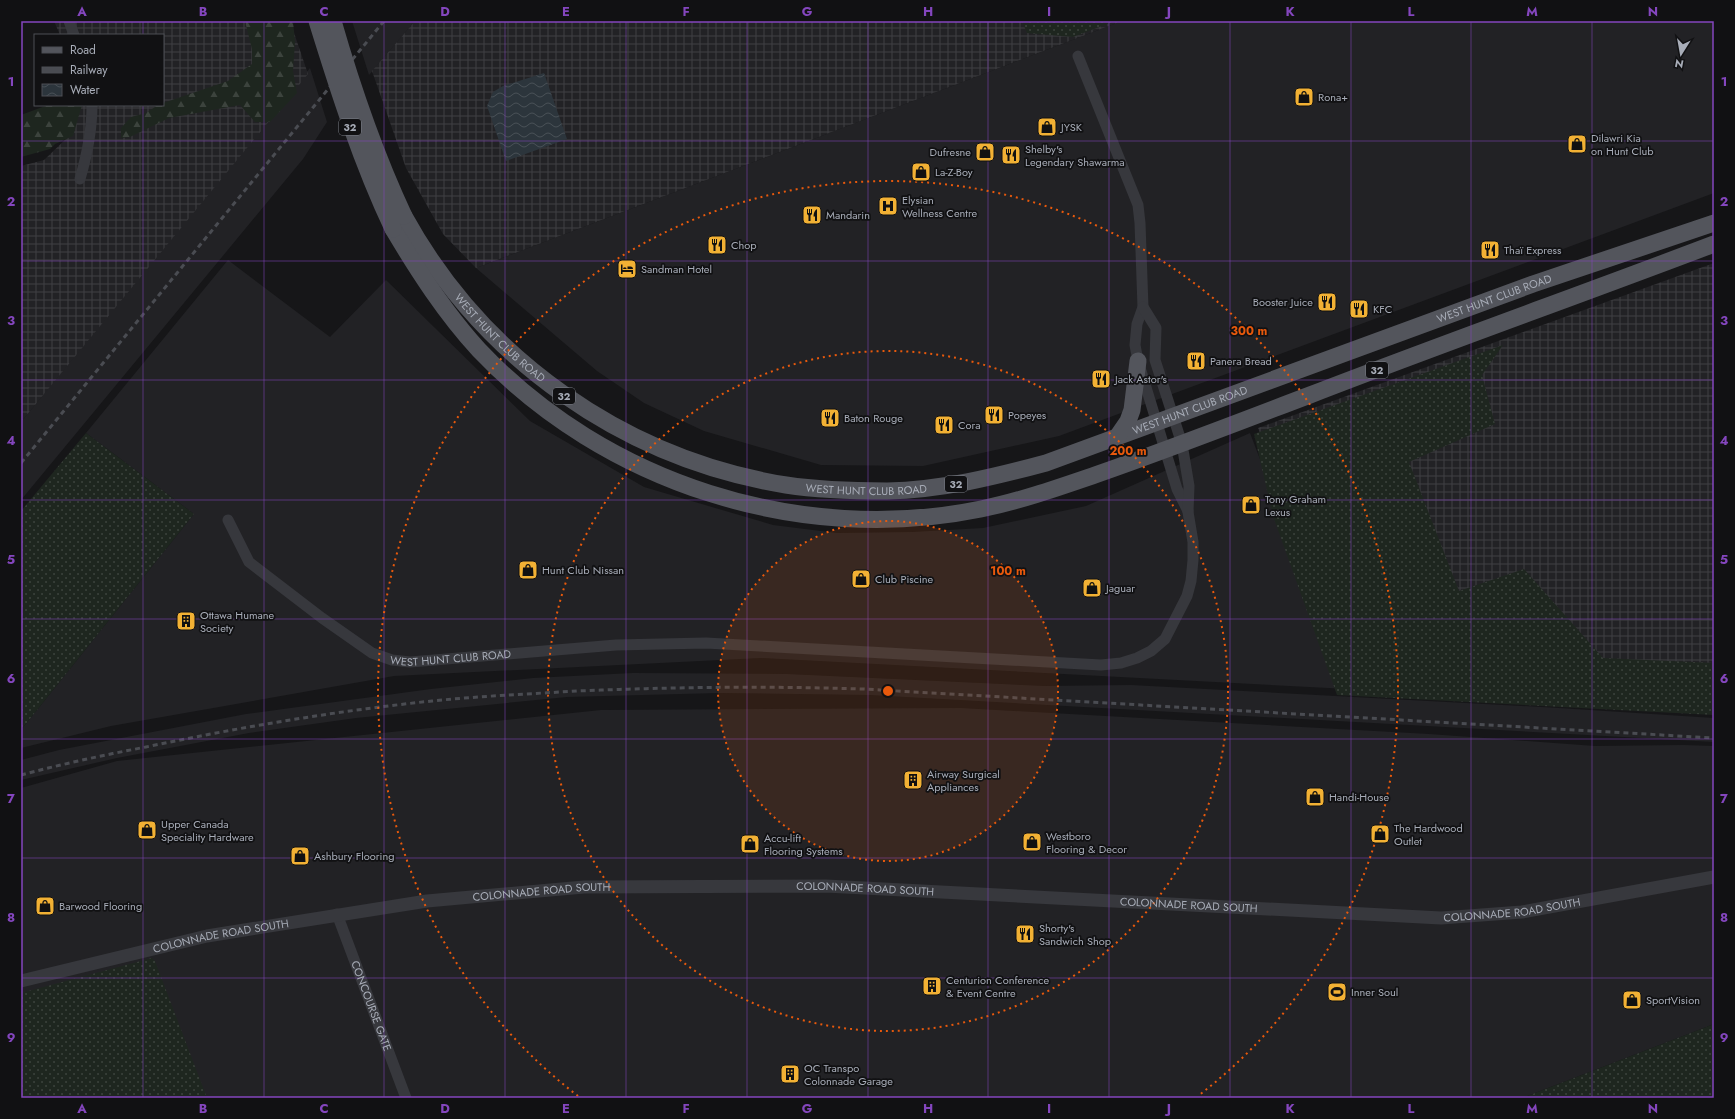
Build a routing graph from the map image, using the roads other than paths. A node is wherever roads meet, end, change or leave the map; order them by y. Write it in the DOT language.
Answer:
graph roads {
  1 [pos="69,21"];
  2 [pos="317,21"];
  3 [pos="333,21"];
  4 [pos="74,34"];
  5 [pos="1078,56"];
  6 [pos="92,106"];
  7 [pos="80,179"];
  8 [pos="398,223"];
  9 [pos="1714,223"];
  10 [pos="1714,244"];
  11 [pos="1143,307"];
  12 [pos="1138,361"];
  13 [pos="1172,416"];
  14 [pos="1155,422"];
  15 [pos="1117,437"];
  16 [pos="1182,444"];
  17 [pos="1164,451"];
  18 [pos="1188,512"];
  19 [pos="228,520"];
  20 [pos="1714,877"];
  21 [pos="337,914"];
  22 [pos="21,981"];
  23 [pos="406,1098"];
  1 -- 4 [label="street"];
  2 -- 8 [label="main road, WEST HUNT CLUB ROAD / 32, bridge"];
  3 -- 8 [label="main road, WEST HUNT CLUB ROAD / 32, bridge"];
  5 -- 11 [label="street"];
  6 -- 7 [label="street"];
  8 -- 15 [label="main road, WEST HUNT CLUB ROAD / 32"];
  8 -- 17 [label="main road, WEST HUNT CLUB ROAD / 32"];
  9 -- 13 [label="main road, WEST HUNT CLUB ROAD / 32"];
  10 -- 16 [label="main road, WEST HUNT CLUB ROAD / 32"];
  11 -- 12 [label="street"];
  11 -- 13 [label="street"];
  12 -- 14 [label="street"];
  12 -- 15 [label="main road"];
  13 -- 14 [label="main road, WEST HUNT CLUB ROAD / 32"];
  13 -- 16 [label="street"];
  14 -- 15 [label="main road, WEST HUNT CLUB ROAD / 32"];
  14 -- 17 [label="street"];
  16 -- 17 [label="main road, WEST HUNT CLUB ROAD / 32"];
  16 -- 18 [label="street, WEST HUNT CLUB ROAD"];
  17 -- 18 [label="street, WEST HUNT CLUB ROAD"];
  18 -- 19 [label="street, WEST HUNT CLUB ROAD"];
  20 -- 21 [label="street, COLONNADE ROAD SOUTH"];
  21 -- 22 [label="street, COLONNADE ROAD SOUTH"];
  21 -- 23 [label="street, CONCOURSE GATE"];
}
